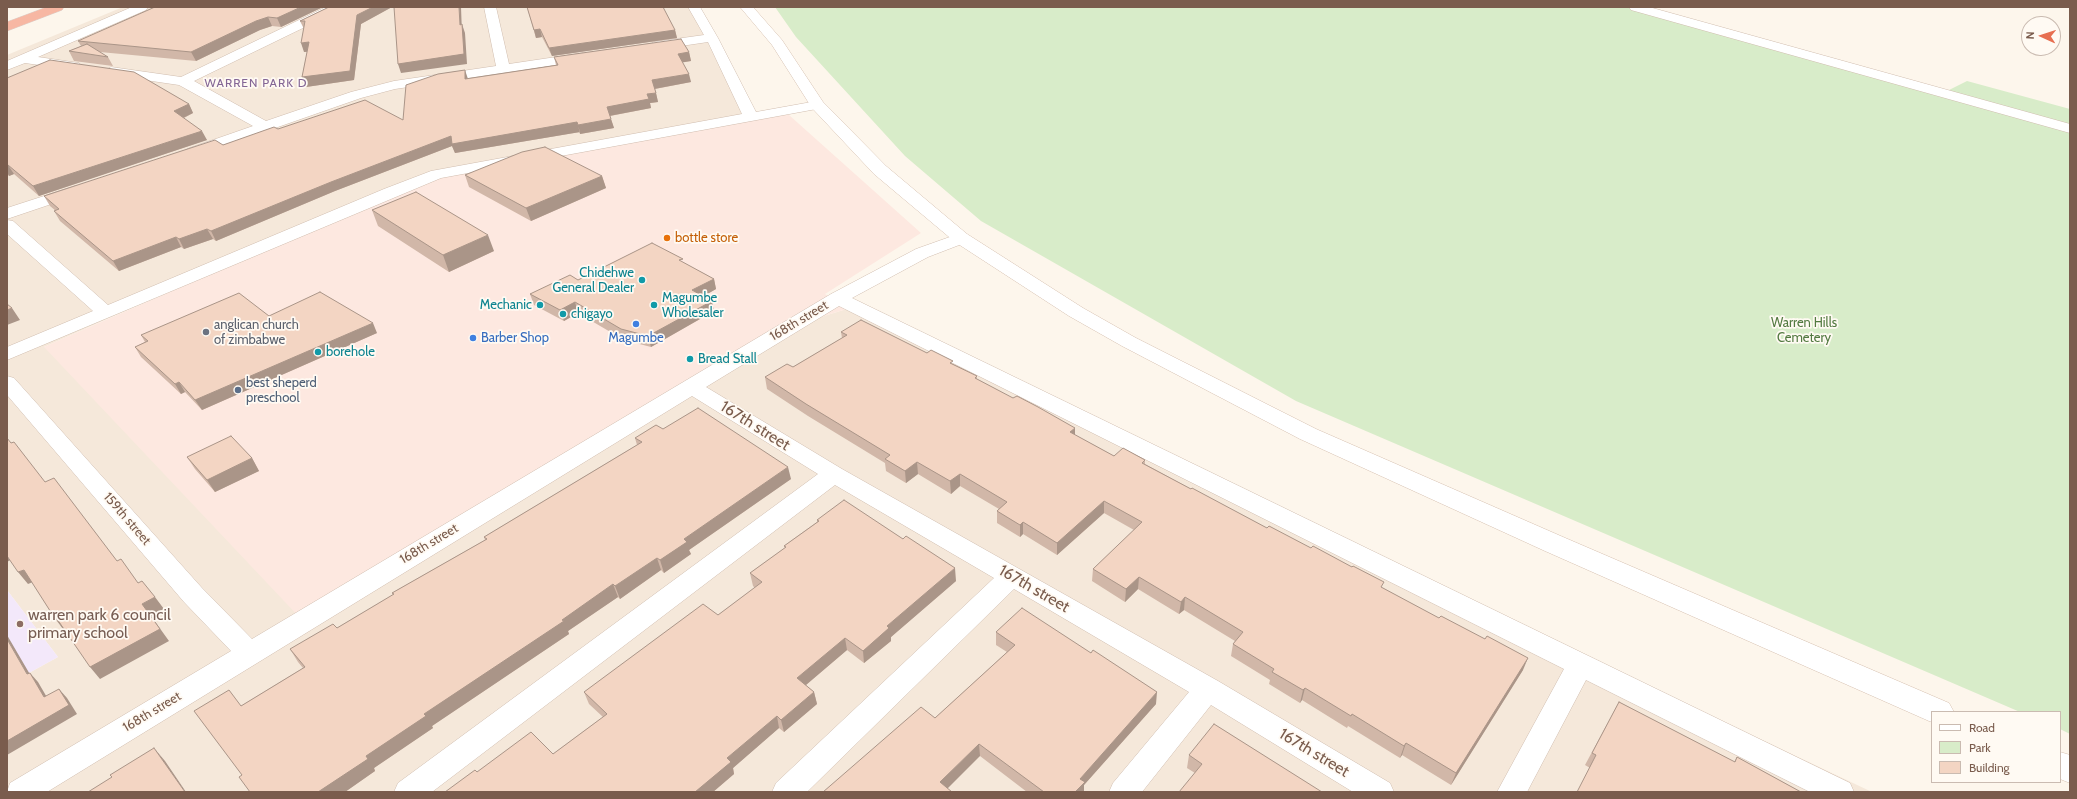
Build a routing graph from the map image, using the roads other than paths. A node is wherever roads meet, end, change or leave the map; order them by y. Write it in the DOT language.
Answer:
graph roads {
  1 [pos="58,7"];
  2 [pos="142,7"];
  3 [pos="336,7"];
  4 [pos="490,7"];
  5 [pos="694,7"];
  6 [pos="746,7"];
  7 [pos="1635,7"];
  8 [pos="7,27"];
  9 [pos="712,38"];
  10 [pos="642,48"];
  11 [pos="596,55"];
  12 [pos="23,59"];
  13 [pos="7,66"];
  14 [pos="84,67"];
  15 [pos="502,68"];
  16 [pos="99,69"];
  17 [pos="183,81"];
  18 [pos="816,105"];
  19 [pos="750,115"];
  20 [pos="266,127"];
  21 [pos="2070,129"];
  22 [pos="177,157"];
  23 [pos="88,187"];
  24 [pos="7,214"];
  25 [pos="7,225"];
  26 [pos="961,238"];
  27 [pos="838,298"];
  28 [pos="105,312"];
  29 [pos="7,354"];
  30 [pos="7,382"];
  31 [pos="690,386"];
  32 [pos="834,474"];
  33 [pos="1012,576"];
  34 [pos="249,653"];
  35 [pos="1580,665"];
  36 [pos="1208,689"];
  37 [pos="1937,711"];
  38 [pos="21,792"];
  39 [pos="410,792"];
  40 [pos="787,792"];
  41 [pos="1124,792"];
  42 [pos="1379,792"];
  43 [pos="1512,792"];
  44 [pos="1839,792"];
  1 -- 8 [label="highway"];
  2 -- 12 [label="street"];
  3 -- 17 [label="street"];
  4 -- 15 [label="street"];
  5 -- 9 [label="street"];
  6 -- 18 [label="street"];
  7 -- 21 [label="street"];
  9 -- 10 [label="street"];
  9 -- 19 [label="street"];
  11 -- 15 [label="street"];
  12 -- 13 [label="street"];
  12 -- 14 [label="street"];
  15 -- 20 [label="street"];
  16 -- 17 [label="street"];
  17 -- 20 [label="street"];
  18 -- 19 [label="street"];
  18 -- 26 [label="street"];
  19 -- 28 [label="street"];
  20 -- 22 [label="street"];
  23 -- 24 [label="street"];
  25 -- 28 [label="street"];
  26 -- 27 [label="street, 168th street"];
  26 -- 37 [label="street"];
  27 -- 31 [label="street, 168th street"];
  27 -- 35 [label="street"];
  28 -- 29 [label="street"];
  30 -- 34 [label="street, 159th street"];
  31 -- 32 [label="street, 167th street"];
  31 -- 34 [label="street, 168th street"];
  32 -- 33 [label="street, 167th street"];
  32 -- 39 [label="street"];
  33 -- 36 [label="street, 167th street"];
  33 -- 40 [label="street"];
  34 -- 38 [label="street, 168th street"];
  35 -- 43 [label="street"];
  35 -- 44 [label="street"];
  36 -- 41 [label="street"];
  36 -- 42 [label="street, 167th street"];
}
